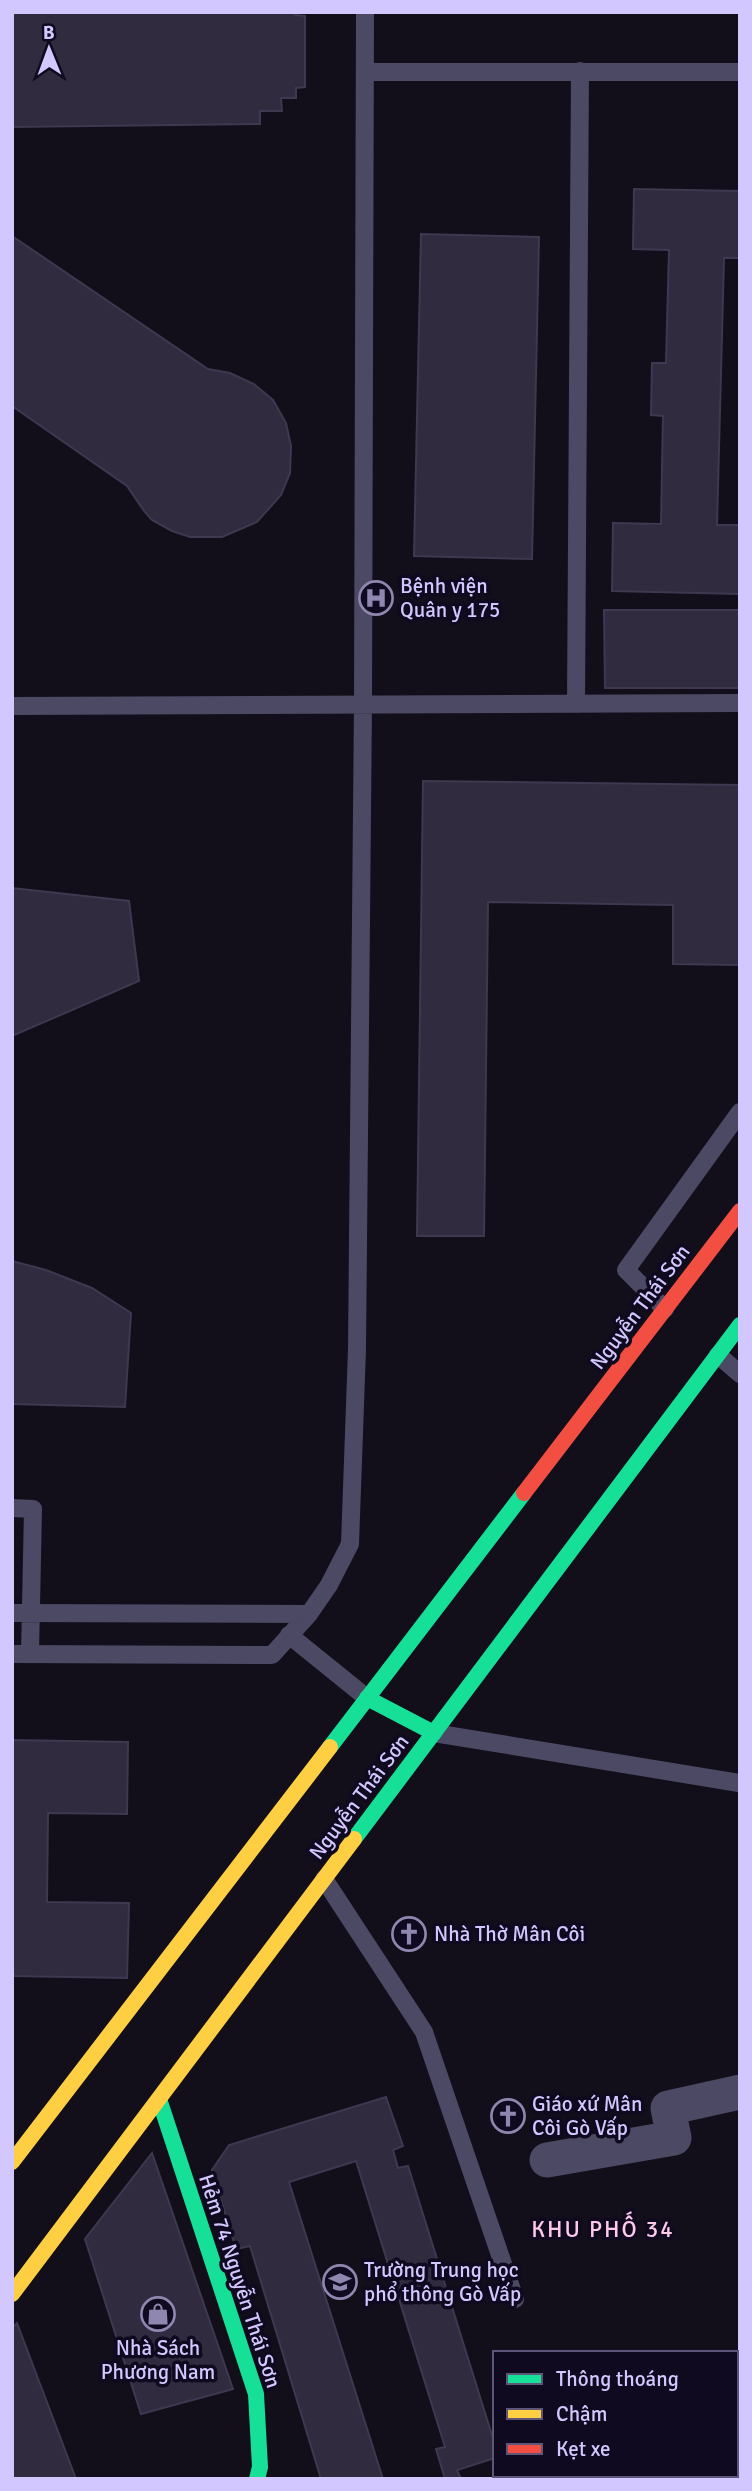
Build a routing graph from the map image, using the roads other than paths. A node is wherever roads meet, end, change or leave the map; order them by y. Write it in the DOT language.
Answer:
graph roads {
  1 [pos="365,12"];
  2 [pos="580,71"];
  3 [pos="366,72"];
  4 [pos="740,72"];
  5 [pos="740,703"];
  6 [pos="363,704"];
  7 [pos="576,704"];
  8 [pos="12,706"];
  9 [pos="740,1112"];
  10 [pos="740,1211"];
  11 [pos="665,1309"];
  12 [pos="740,1325"];
  13 [pos="718,1355"];
  14 [pos="740,1374"];
  15 [pos="12,1508"];
  16 [pos="12,1613"];
  17 [pos="32,1613"];
  18 [pos="309,1614"];
  19 [pos="289,1635"];
  20 [pos="21,1654"];
  21 [pos="367,1698"];
  22 [pos="433,1733"];
  23 [pos="739,1783"];
  24 [pos="324,1879"];
  25 [pos="740,2092"];
  26 [pos="159,2099"];
  27 [pos="547,2160"];
  28 [pos="12,2162"];
  29 [pos="12,2294"];
  30 [pos="515,2299"];
  31 [pos="257,2479"];
  1 -- 3 [label="lane"];
  2 -- 3 [label="lane"];
  2 -- 4 [label="lane"];
  2 -- 7 [label="lane"];
  3 -- 6 [label="lane"];
  5 -- 7 [label="lane"];
  6 -- 7 [label="lane"];
  6 -- 8 [label="lane"];
  6 -- 18 [label="lane"];
  9 -- 11 [label="lane"];
  10 -- 11 [label="main road, Nguyễn Thái Sơn"];
  11 -- 21 [label="main road, Nguyễn Thái Sơn"];
  12 -- 13 [label="main road, Nguyễn Thái Sơn"];
  13 -- 14 [label="lane"];
  13 -- 22 [label="main road, Nguyễn Thái Sơn"];
  15 -- 17 [label="lane"];
  16 -- 17 [label="lane"];
  17 -- 18 [label="lane"];
  17 -- 20 [label="lane"];
  18 -- 19 [label="lane"];
  19 -- 20 [label="lane"];
  19 -- 21 [label="lane"];
  21 -- 22 [label="main road"];
  21 -- 28 [label="main road, Nguyễn Thái Sơn"];
  22 -- 23 [label="lane"];
  22 -- 24 [label="main road, Nguyễn Thái Sơn"];
  24 -- 26 [label="main road, Nguyễn Thái Sơn"];
  24 -- 30 [label="lane"];
  25 -- 27 [label="street"];
  26 -- 29 [label="main road, Nguyễn Thái Sơn"];
  26 -- 31 [label="main road, Hẻm 74 Nguyễn Thái Sơn"];
}
